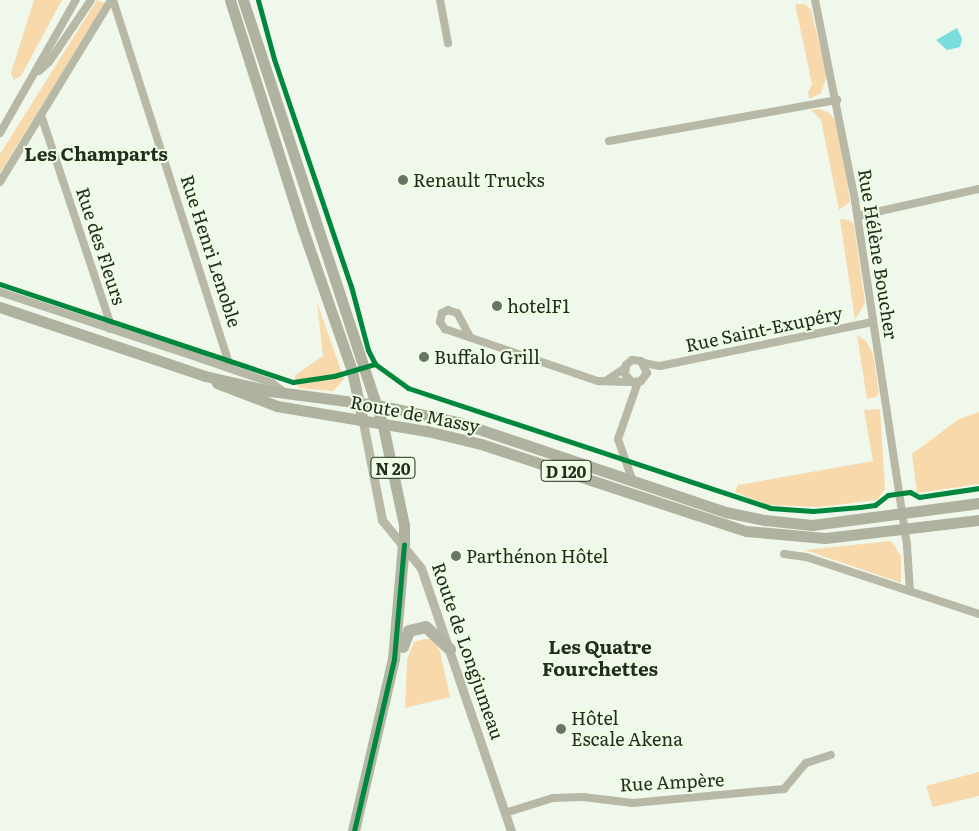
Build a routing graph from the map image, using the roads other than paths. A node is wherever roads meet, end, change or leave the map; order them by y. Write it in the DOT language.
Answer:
graph roads {
  1 [pos="76,0"];
  2 [pos="91,0"];
  3 [pos="112,0"];
  4 [pos="230,0"];
  5 [pos="245,0"];
  6 [pos="440,0"];
  7 [pos="815,0"];
  8 [pos="448,43"];
  9 [pos="38,72"];
  10 [pos="837,100"];
  11 [pos="41,115"];
  12 [pos="0,133"];
  13 [pos="609,141"];
  14 [pos="0,182"];
  15 [pos="979,189"];
  16 [pos="858,216"];
  17 [pos="0,292"];
  18 [pos="0,307"];
  19 [pos="460,322"];
  20 [pos="873,322"];
  21 [pos="110,330"];
  22 [pos="448,330"];
  23 [pos="470,337"];
  24 [pos="644,363"];
  25 [pos="660,366"];
  26 [pos="625,368"];
  27 [pos="231,369"];
  28 [pos="205,376"];
  29 [pos="646,376"];
  30 [pos="607,380"];
  31 [pos="634,382"];
  32 [pos="286,393"];
  33 [pos="359,404"];
  34 [pos="377,405"];
  35 [pos="363,422"];
  36 [pos="383,426"];
  37 [pos="632,479"];
  38 [pos="979,503"];
  39 [pos="902,514"];
  40 [pos="979,520"];
  41 [pos="904,530"];
  42 [pos="404,544"];
  43 [pos="784,554"];
  44 [pos="910,591"];
  45 [pos="979,614"];
  46 [pos="450,649"];
  47 [pos="394,659"];
  48 [pos="830,755"];
  49 [pos="506,813"];
  50 [pos="354,831"];
  51 [pos="512,831"];
  1 -- 9 [label="street"];
  2 -- 9 [label="street"];
  3 -- 11 [label="street"];
  3 -- 27 [label="street, Rue Henri Lenoble"];
  4 -- 33 [label="main road, N 20"];
  5 -- 34 [label="main road, N 20"];
  6 -- 8 [label="street"];
  7 -- 10 [label="street, Rue Hélène Boucher"];
  9 -- 12 [label="street"];
  10 -- 13 [label="street"];
  10 -- 16 [label="street, Rue Hélène Boucher"];
  11 -- 14 [label="street"];
  11 -- 21 [label="street, Rue des Fleurs"];
  15 -- 16 [label="street"];
  16 -- 20 [label="street, Rue Hélène Boucher"];
  17 -- 21 [label="street, Route de Massy"];
  18 -- 28 [label="main road, D 120"];
  19 -- 22 [label="street"];
  19 -- 22 [label="street"];
  19 -- 23 [label="street"];
  20 -- 25 [label="street, Rue Saint-Exupéry"];
  20 -- 39 [label="street, Rue Hélène Boucher"];
  21 -- 27 [label="street, Route de Massy"];
  22 -- 23 [label="street"];
  23 -- 30 [label="street"];
  24 -- 25 [label="street, Rue Saint-Exupéry"];
  24 -- 26 [label="street"];
  24 -- 29 [label="street"];
  25 -- 29 [label="street, Rue Saint-Exupéry"];
  26 -- 30 [label="street"];
  26 -- 31 [label="street"];
  27 -- 32 [label="street, Route de Massy"];
  28 -- 32 [label="main road, Route de Massy / D 120"];
  28 -- 35 [label="main road, Route de Massy / D 120"];
  29 -- 31 [label="street, Rue Saint-Exupéry"];
  30 -- 31 [label="street"];
  31 -- 37 [label="street"];
  32 -- 33 [label="main road, Route de Massy / D 120"];
  33 -- 34 [label="main road, Route de Massy / D 120"];
  33 -- 35 [label="main road, N 20"];
  34 -- 36 [label="main road, N 20"];
  34 -- 37 [label="main road, Route de Massy / D 120"];
  35 -- 36 [label="main road, Route de Massy / D 120"];
  35 -- 42 [label="street, N 20"];
  36 -- 41 [label="main road, Route de Massy / D 120"];
  36 -- 42 [label="main road, N 20"];
  37 -- 39 [label="main road, Route de Massy / D 120"];
  38 -- 39 [label="main road, Route de Massy / D 120"];
  39 -- 41 [label="street"];
  40 -- 41 [label="main road, Route de Massy / D 120"];
  41 -- 44 [label="street"];
  42 -- 46 [label="street, Route de Longjumeau"];
  42 -- 47 [label="highway, N 20"];
  43 -- 44 [label="street"];
  44 -- 45 [label="street"];
  46 -- 47 [label="highway"];
  46 -- 49 [label="street, Route de Longjumeau"];
  47 -- 50 [label="highway"];
  48 -- 49 [label="street, Rue Ampère"];
  49 -- 51 [label="street, Route de Longjumeau"];
}
